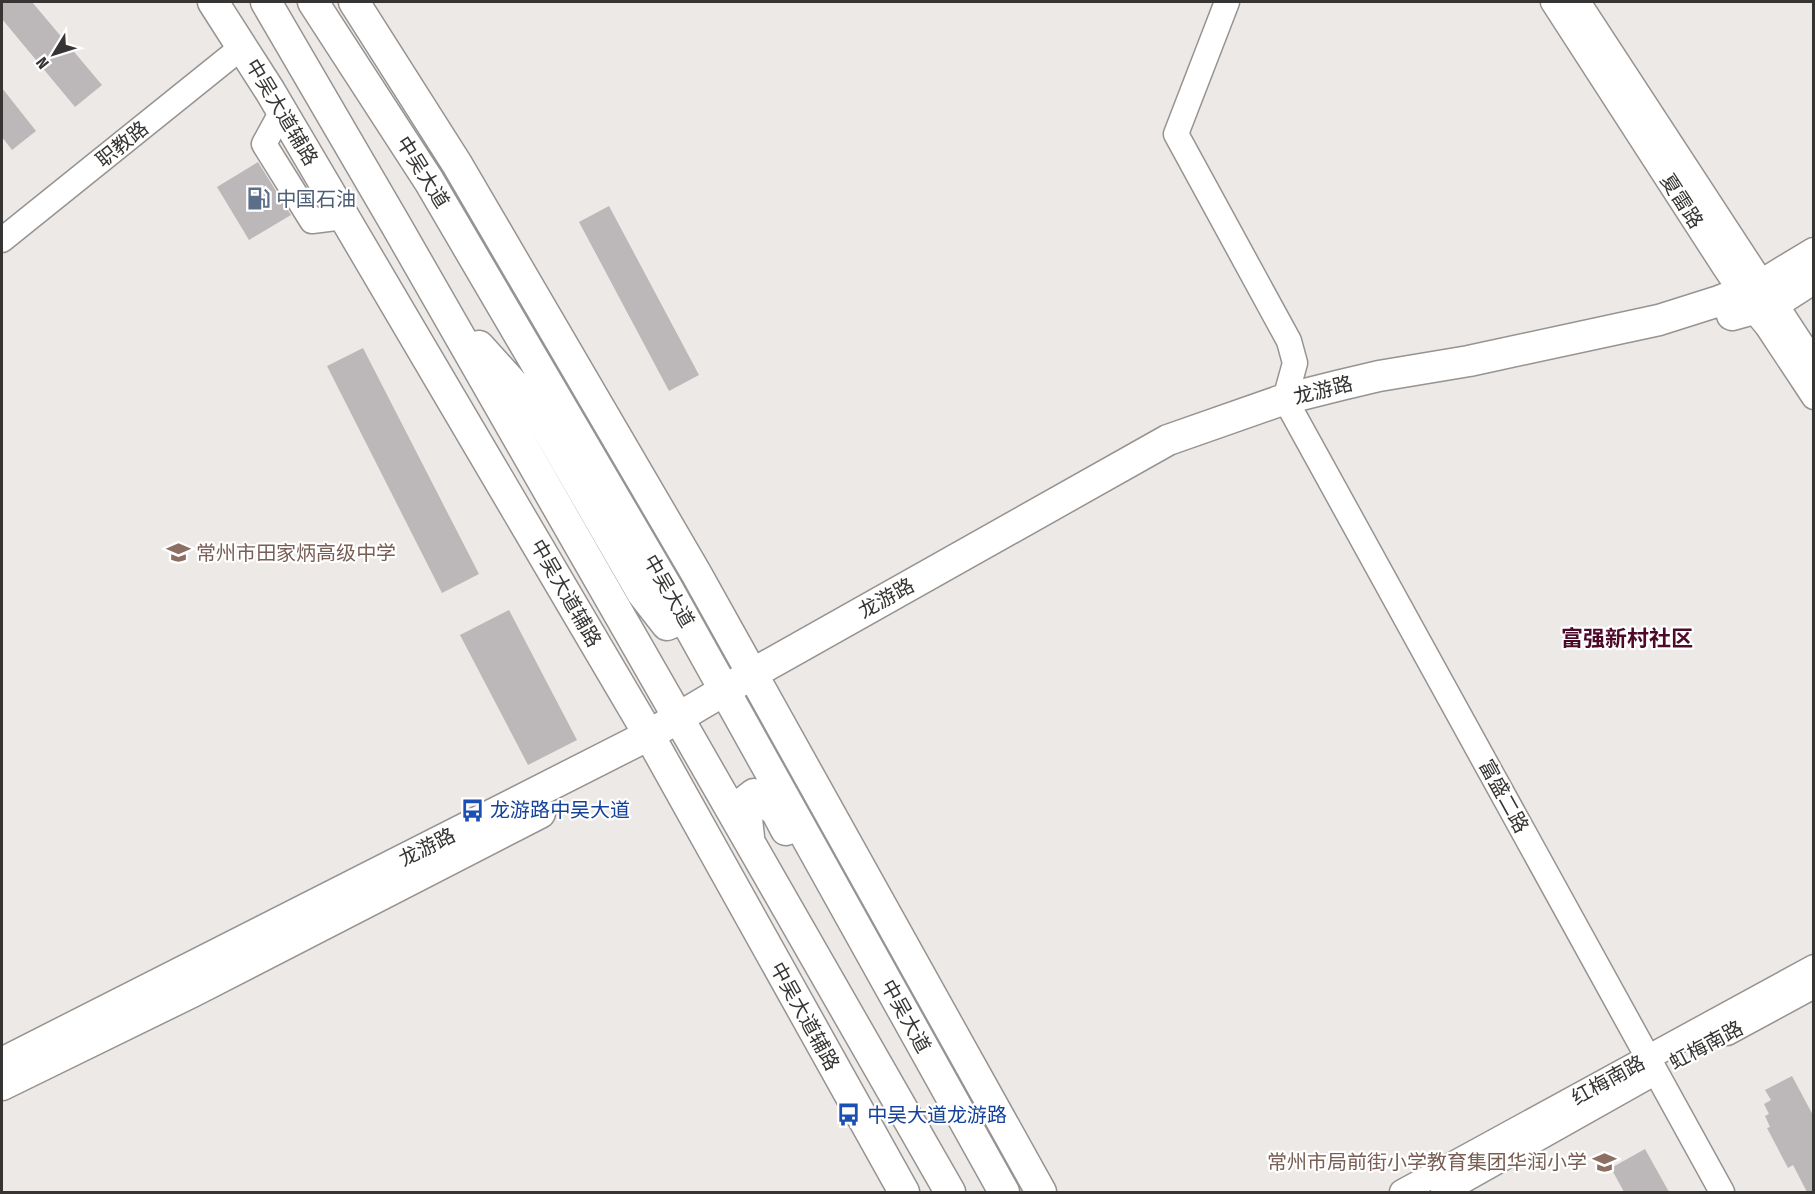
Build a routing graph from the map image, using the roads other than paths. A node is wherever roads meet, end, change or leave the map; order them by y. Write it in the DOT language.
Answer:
graph roads {
  1 [pos="213,2"];
  2 [pos="240,2"];
  3 [pos="266,2"];
  4 [pos="314,2"];
  5 [pos="354,2"];
  6 [pos="1227,2"];
  7 [pos="1553,2"];
  8 [pos="1578,2"];
  9 [pos="291,45"];
  10 [pos="242,47"];
  11 [pos="2,240"];
  12 [pos="1814,253"];
  13 [pos="486,277"];
  14 [pos="1814,278"];
  15 [pos="1758,297"];
  16 [pos="442,307"];
  17 [pos="1814,363"];
  18 [pos="573,364"];
  19 [pos="1814,398"];
  20 [pos="498,403"];
  21 [pos="1290,407"];
  22 [pos="516,508"];
  23 [pos="668,589"];
  24 [pos="756,682"];
  25 [pos="728,698"];
  26 [pos="682,725"];
  27 [pos="653,742"];
  28 [pos="750,844"];
  29 [pos="1814,967"];
  30 [pos="924,984"];
  31 [pos="1814,986"];
  32 [pos="862,1041"];
  33 [pos="2,1063"];
  34 [pos="1652,1064"];
  35 [pos="934,1066"];
  36 [pos="887,1083"];
  37 [pos="2,1086"];
  38 [pos="950,1095"];
  39 [pos="904,1192"];
  40 [pos="916,1192"];
  41 [pos="950,1192"];
  42 [pos="970,1192"];
  43 [pos="1004,1192"];
  44 [pos="1041,1192"];
  45 [pos="1402,1192"];
  46 [pos="1443,1192"];
  47 [pos="1722,1192"];
  1 -- 10 [label="main road, 中吴大道辅路"];
  2 -- 10 [label="main road"];
  3 -- 9 [label="main road"];
  4 -- 13 [label="main road, 中吴大道"];
  5 -- 18 [label="main road"];
  6 -- 21 [label="street"];
  7 -- 15 [label="street, 夏雷路"];
  8 -- 15 [label="street, 夏雷路"];
  9 -- 13 [label="main road"];
  9 -- 16 [label="main road"];
  10 -- 11 [label="street, 职教路"];
  10 -- 22 [label="main road, 中吴大道辅路"];
  12 -- 15 [label="main road, 龙游路"];
  13 -- 18 [label="main road"];
  13 -- 23 [label="main road, 中吴大道"];
  14 -- 15 [label="main road, 龙游路"];
  15 -- 17 [label="street, 夏雷路"];
  15 -- 19 [label="street, 夏雷路"];
  15 -- 21 [label="main road, 龙游路"];
  16 -- 20 [label="main road"];
  16 -- 23 [label="main road"];
  18 -- 24 [label="main road"];
  20 -- 22 [label="main road"];
  20 -- 26 [label="main road"];
  21 -- 24 [label="main road, 龙游路"];
  21 -- 34 [label="street, 富盛二路"];
  22 -- 27 [label="main road, 中吴大道辅路"];
  23 -- 25 [label="main road, 中吴大道"];
  24 -- 25 [label="main road, 龙游路"];
  24 -- 30 [label="main road"];
  25 -- 26 [label="main road, 龙游路"];
  25 -- 35 [label="main road, 中吴大道"];
  26 -- 27 [label="main road, 龙游路"];
  26 -- 28 [label="main road"];
  27 -- 33 [label="main road, 龙游路"];
  27 -- 37 [label="main road, 龙游路"];
  27 -- 39 [label="main road, 中吴大道辅路"];
  28 -- 32 [label="main road"];
  28 -- 38 [label="main road"];
  29 -- 34 [label="street, 红梅南路"];
  30 -- 35 [label="main road"];
  30 -- 44 [label="main road"];
  31 -- 34 [label="street, 虹梅南路"];
  32 -- 36 [label="main road"];
  32 -- 40 [label="main road"];
  34 -- 45 [label="street, 红梅南路"];
  34 -- 46 [label="street, 虹梅南路"];
  34 -- 47 [label="street, 富盛二路"];
  35 -- 38 [label="main road, 中吴大道"];
  36 -- 41 [label="main road"];
  36 -- 42 [label="main road"];
  38 -- 43 [label="main road, 中吴大道"];
}
